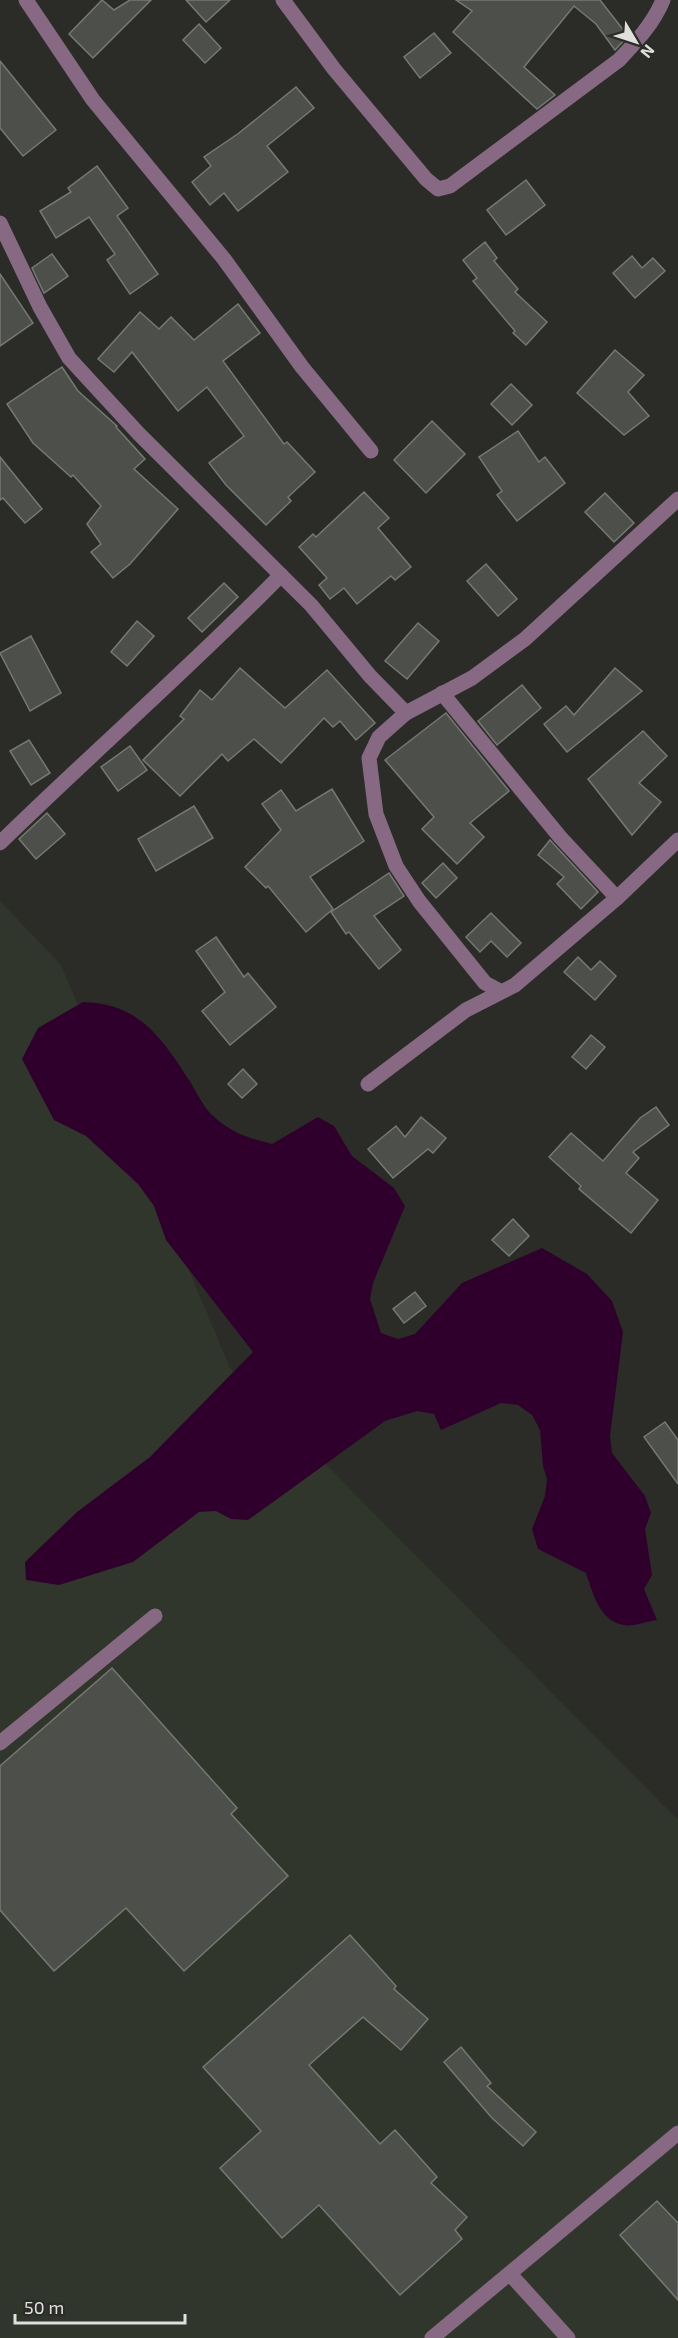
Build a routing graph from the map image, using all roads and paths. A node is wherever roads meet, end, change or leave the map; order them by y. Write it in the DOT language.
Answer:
graph roads {
  1 [pos="26,0"];
  2 [pos="283,0"];
  3 [pos="663,0"];
  4 [pos="0,224"];
  5 [pos="371,451"];
  6 [pos="678,499"];
  7 [pos="281,575"];
  8 [pos="442,693"];
  9 [pos="406,713"];
  10 [pos="678,840"];
  11 [pos="0,843"];
  12 [pos="617,898"];
  13 [pos="500,991"];
  14 [pos="368,1084"];
  15 [pos="155,1616"];
  16 [pos="0,1743"];
  17 [pos="676,2139"];
  18 [pos="510,2274"];
  19 [pos="432,2338"];
  20 [pos="568,2338"];
  1 -- 5 [label="street"];
  2 -- 3 [label="street"];
  4 -- 7 [label="street"];
  6 -- 8 [label="street"];
  7 -- 9 [label="street"];
  7 -- 11 [label="street"];
  8 -- 9 [label="street"];
  8 -- 12 [label="street"];
  9 -- 13 [label="street"];
  10 -- 12 [label="street"];
  12 -- 13 [label="street"];
  13 -- 14 [label="street"];
  15 -- 16 [label="street"];
  17 -- 18 [label="street"];
  18 -- 19 [label="street"];
  18 -- 20 [label="street"];
}
